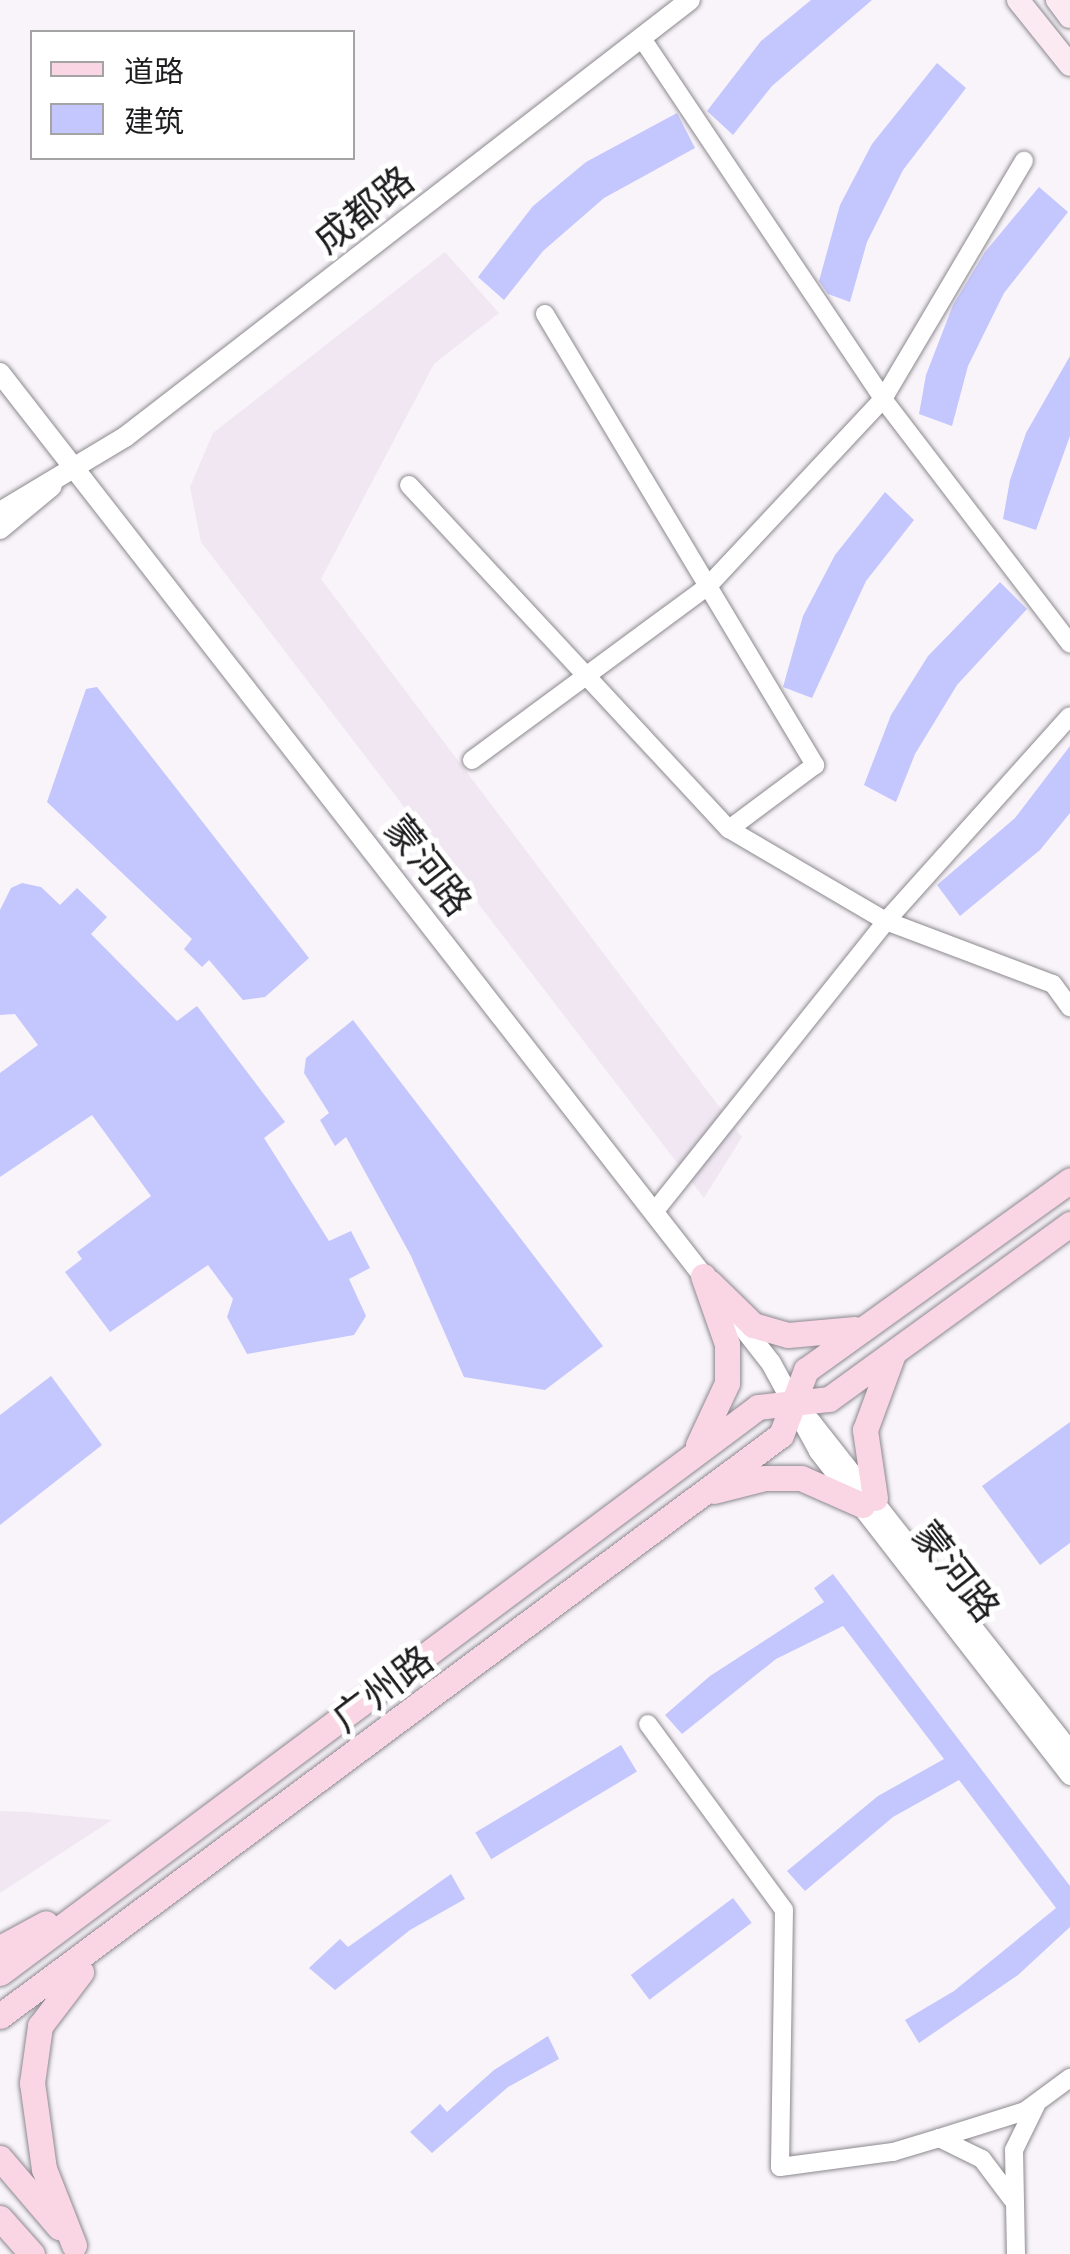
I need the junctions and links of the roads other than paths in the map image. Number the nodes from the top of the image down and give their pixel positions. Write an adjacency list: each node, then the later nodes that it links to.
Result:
1 (676, 0): 12 (street, 成都路)
2 (690, 0): 6 (street, 成都路)
3 (1018, 0): 7 (main road)
4 (1057, 0): 5 (main road)
5 (1070, 16)
6 (641, 37): 11 (street); 12 (street, 成都路)
7 (1070, 66)
8 (1024, 161): 11 (street)
9 (545, 314): 16 (street)
10 (0, 372): 12 (street, 蒙河路)
11 (882, 400): 16 (street); 17 (street)
12 (74, 465): 14 (street, 成都路); 15 (street, 成都路); 25 (street, 蒙河路)
13 (409, 485): 18 (street)
14 (0, 512)
15 (0, 530)
16 (708, 586): 18 (street); 21 (street)
17 (1070, 644)
18 (585, 674): 20 (street); 21 (street)
19 (1070, 716): 22 (street)
20 (472, 760)
21 (729, 828): 22 (street)
22 (886, 921): 23 (street); 25 (street)
23 (1070, 1007)
24 (1070, 1180): 28 (main road, 广州路)
25 (654, 1212): 27 (street, 蒙河路)
26 (1070, 1224): 29 (main road, 广州路)
27 (703, 1276): 28 (main road); 30 (street, 蒙河路); 31 (main road)
28 (864, 1328): 30 (main road, 广州路)
29 (894, 1351): 30 (main road, 广州路); 33 (main road)
30 (794, 1406): 31 (main road, 广州路); 32 (main road, 广州路); 33 (street, 蒙河路)
31 (690, 1458): 37 (main road, 广州路)
32 (704, 1494): 33 (main road); 38 (main road, 广州路)
33 (868, 1501): 35 (street, 蒙河路); 36 (street, 蒙河路)
34 (648, 1724): 44 (street)
35 (1070, 1751)
36 (1070, 1775)
37 (105, 1896): 39 (main road); 40 (main road, 广州路)
38 (123, 1928): 41 (main road, 广州路); 48 (main road)
39 (0, 1948)
40 (0, 1973)
41 (0, 2016)
42 (1070, 2078): 43 (street)
43 (1038, 2100): 44 (street); 46 (street)
44 (939, 2138): 46 (street)
45 (0, 2158): 48 (main road)
46 (1012, 2199): 50 (street)
47 (0, 2218): 49 (main road)
48 (78, 2250)
49 (32, 2254)
50 (1016, 2254)

